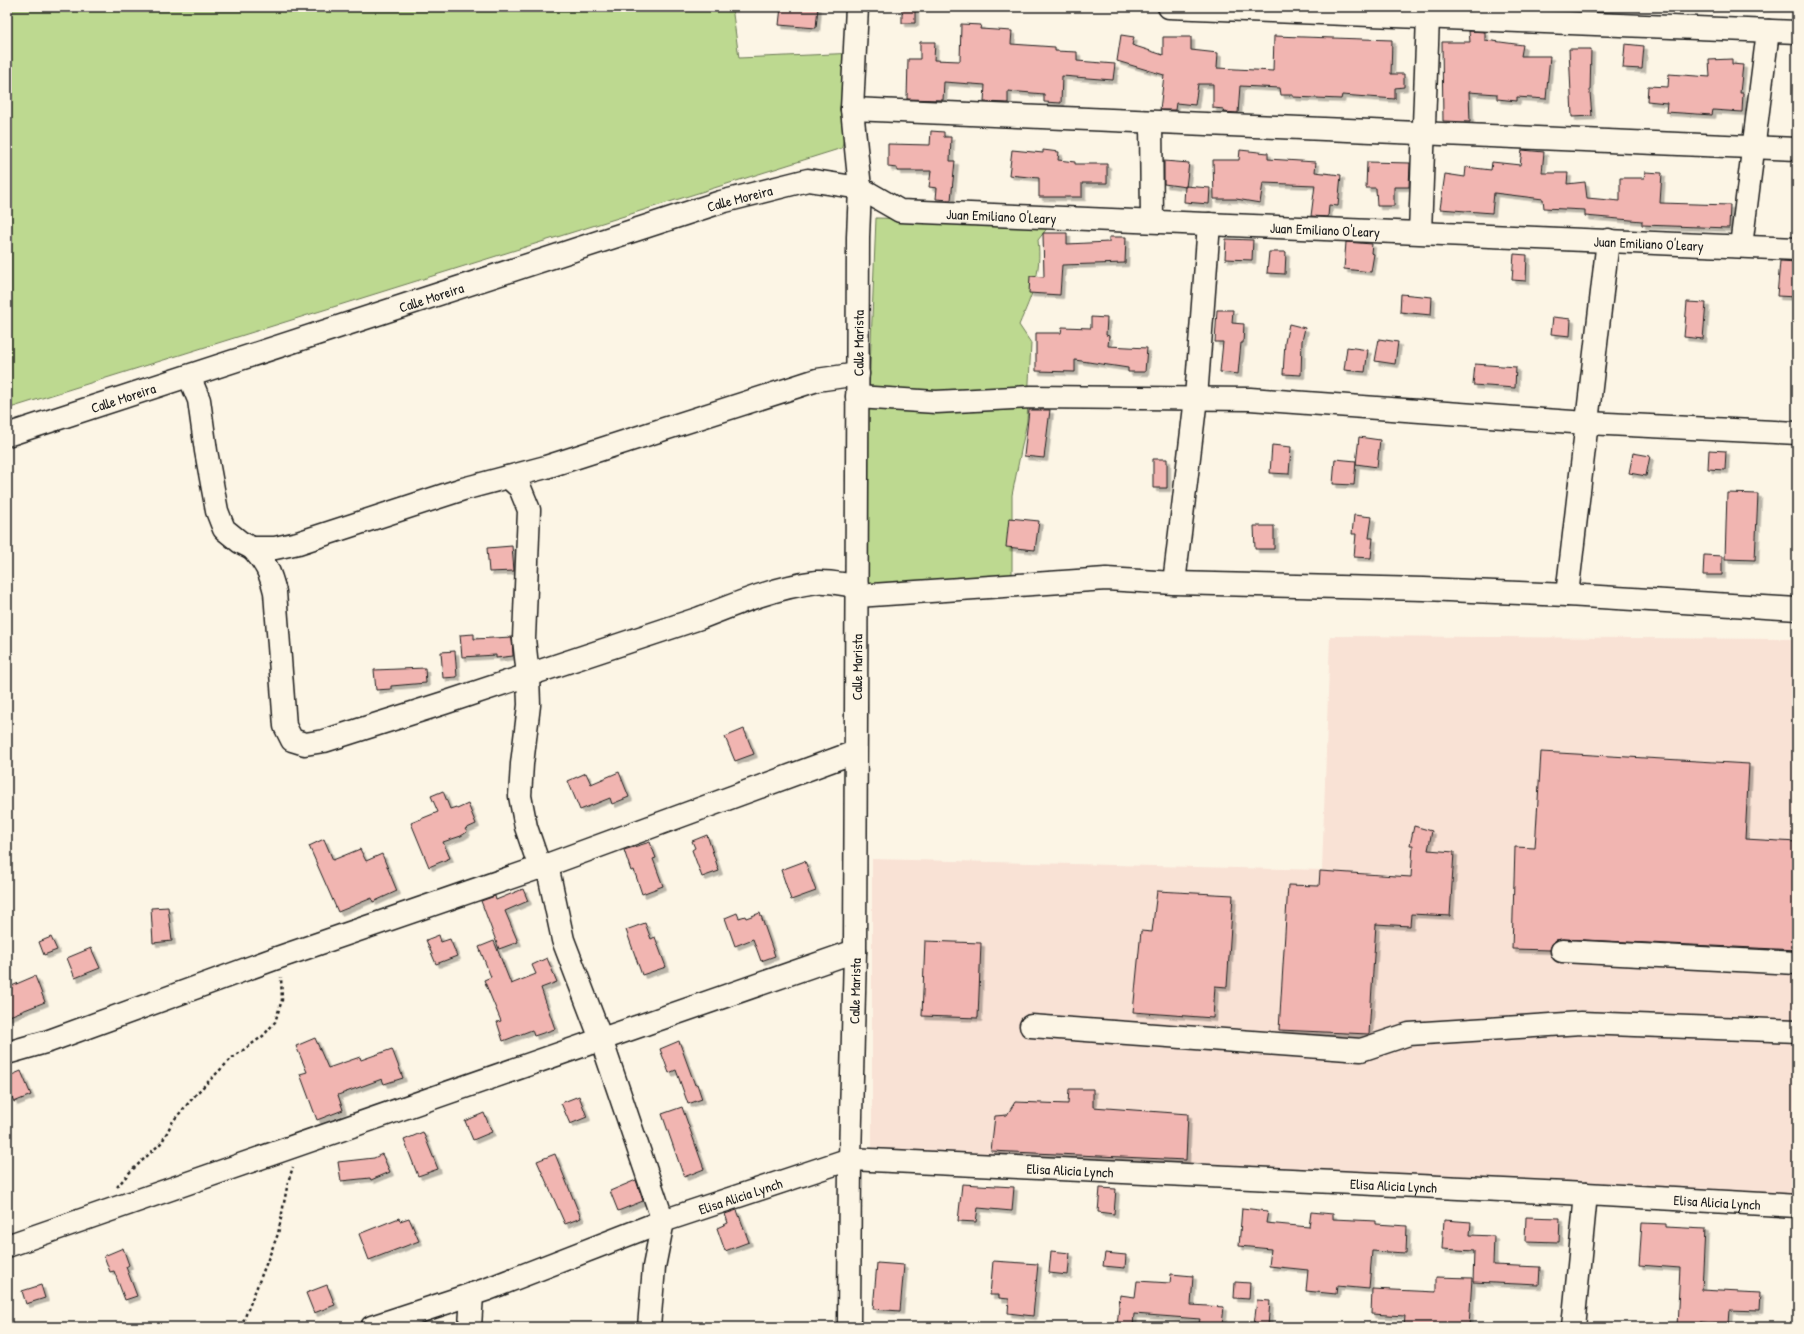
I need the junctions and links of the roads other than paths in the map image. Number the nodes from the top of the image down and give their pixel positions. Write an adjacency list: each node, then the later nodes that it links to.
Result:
1 (857, 7): 6 (street, Calle Marista)
2 (1169, 7): 3 (street)
3 (1428, 17): 4 (street); 8 (street)
4 (1768, 31): 5 (street); 9 (street)
5 (1797, 32)
6 (852, 109): 7 (street); 11 (street, Calle Marista)
7 (1151, 122): 8 (street); 12 (street)
8 (1424, 133): 9 (street); 14 (street)
9 (1753, 147): 10 (street); 16 (street)
10 (1797, 149)
11 (860, 188): 12 (street, Juan Emiliano O'Leary); 18 (street, Calle Marista); 19 (street, Calle Moreira)
12 (1152, 221): 13 (street, Juan Emiliano O'Leary)
13 (1209, 224): 14 (street, Juan Emiliano O'Leary); 21 (street)
14 (1420, 232): 15 (street, Juan Emiliano O'Leary)
15 (1608, 240): 16 (street, Juan Emiliano O'Leary); 22 (street)
16 (1741, 246): 17 (street, Juan Emiliano O'Leary)
17 (1797, 249)
18 (858, 374): 20 (street, Calle Marista); 25 (street)
19 (188, 376): 24 (street, Calle Moreira); 26 (street)
20 (857, 397): 21 (street); 28 (street, Calle Marista)
21 (1196, 398): 22 (street); 27 (street)
22 (1586, 423): 23 (street); 29 (street)
23 (1797, 433)
24 (7, 435)
25 (508, 477): 26 (street); 31 (street)
26 (252, 548): 31 (street)
27 (1174, 583): 28 (street); 29 (street)
28 (857, 591): 31 (street); 32 (street, Calle Marista)
29 (1567, 595): 30 (street)
30 (1797, 609)
31 (528, 675): 33 (street)
32 (855, 752): 33 (street); 34 (street, Calle Marista)
33 (543, 867): 39 (street); 40 (street)
34 (855, 951): 39 (street); 41 (street, Calle Marista)
35 (1562, 951): 36 (street)
36 (1797, 963)
37 (1031, 1026): 38 (street)
38 (1797, 1031)
39 (601, 1039): 44 (street); 45 (street)
40 (7, 1053)
41 (850, 1159): 42 (street, Elisa Alicia Lynch); 44 (street, Elisa Alicia Lynch); 50 (street, Calle Marista)
42 (1586, 1194): 43 (street, Elisa Alicia Lynch); 51 (street)
43 (1797, 1206)
44 (663, 1221): 46 (street, Elisa Alicia Lynch); 49 (street)
45 (7, 1246)
46 (472, 1294): 47 (street, Elisa Alicia Lynch); 48 (street)
47 (372, 1327)
48 (470, 1327)
49 (649, 1327)
50 (849, 1327)
51 (1573, 1327)

